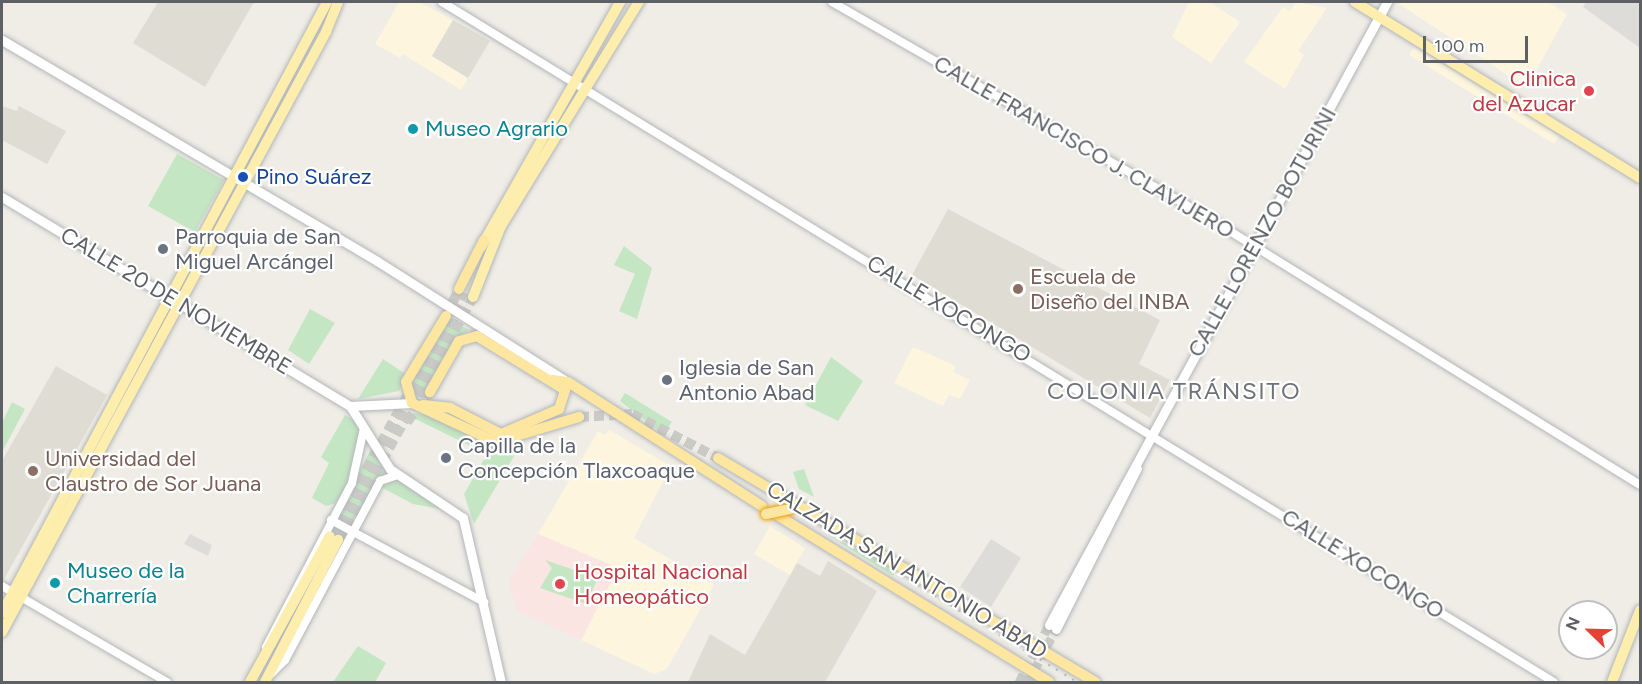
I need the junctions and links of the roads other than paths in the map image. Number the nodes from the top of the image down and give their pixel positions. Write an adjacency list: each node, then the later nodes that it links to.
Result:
1 (327, 2): 14 (main road)
2 (338, 2): 14 (main road)
3 (442, 2): 11 (street, CALLE XOCONGO)
4 (620, 2): 11 (main road)
5 (639, 2): 12 (main road)
6 (832, 2): 17 (street, CALLE FRANCISCO J. CLAVIJERO)
7 (1355, 2): 9 (main road)
8 (1387, 2): 9 (main road, CALLE LORENZO BOTURINI)
9 (1378, 17): 13 (main road); 17 (main road, CALLE LORENZO BOTURINI)
10 (2, 40): 14 (main road)
11 (573, 80): 12 (street, CALLE XOCONGO); 16 (main road)
12 (587, 89): 18 (main road); 28 (street, CALLE XOCONGO)
13 (1641, 178)
14 (240, 180): 19 (main road); 22 (main road)
15 (2, 197): 19 (main road, CALLE 20 DE NOVIEMBRE)
16 (484, 240): 18 (highway)
17 (1254, 246): 28 (main road, CALLE LORENZO BOTURINI); 31 (street, CALLE FRANCISCO J. CLAVIJERO)
18 (465, 293)
19 (175, 301): 25 (main road, CALLE 20 DE NOVIEMBRE); 37 (main road)
20 (446, 316): 24 (highway)
21 (546, 378): 22 (highway); 23 (highway); 24 (highway)
22 (568, 382): 32 (highway, CALZADA SAN ANTONIO ABAD)
23 (430, 392)
24 (418, 404): 25 (main road); 26 (highway)
25 (350, 406): 27 (main road)
26 (579, 417)
27 (364, 428): 30 (main road); 33 (street)
28 (1152, 434): 41 (main road, CALLE LORENZO BOTURINI); 50 (street, CALLE XOCONGO)
29 (718, 458): 34 (highway, CALZADA SAN ANTONIO ABAD)
30 (397, 475): 35 (street); 38 (main road)
31 (1641, 485)
32 (767, 513): 34 (highway, bridge); 48 (highway, CALZADA SAN ANTONIO ABAD)
33 (331, 520): 35 (street); 43 (street)
34 (845, 531): 49 (highway, CALZADA SAN ANTONIO ABAD)
35 (353, 533): 38 (street); 44 (street)
36 (2, 586): 37 (street)
37 (16, 595): 40 (main road); 42 (main road); 45 (street)
38 (484, 602): 47 (main road)
39 (1641, 610): 51 (main road)
40 (2, 613)
41 (1053, 627)
42 (2, 632)
43 (264, 659): 44 (main road); 46 (main road)
44 (266, 680)
45 (167, 682)
46 (250, 682)
47 (501, 682)
48 (1049, 682)
49 (1096, 682)
50 (1554, 682)
51 (1612, 682)

